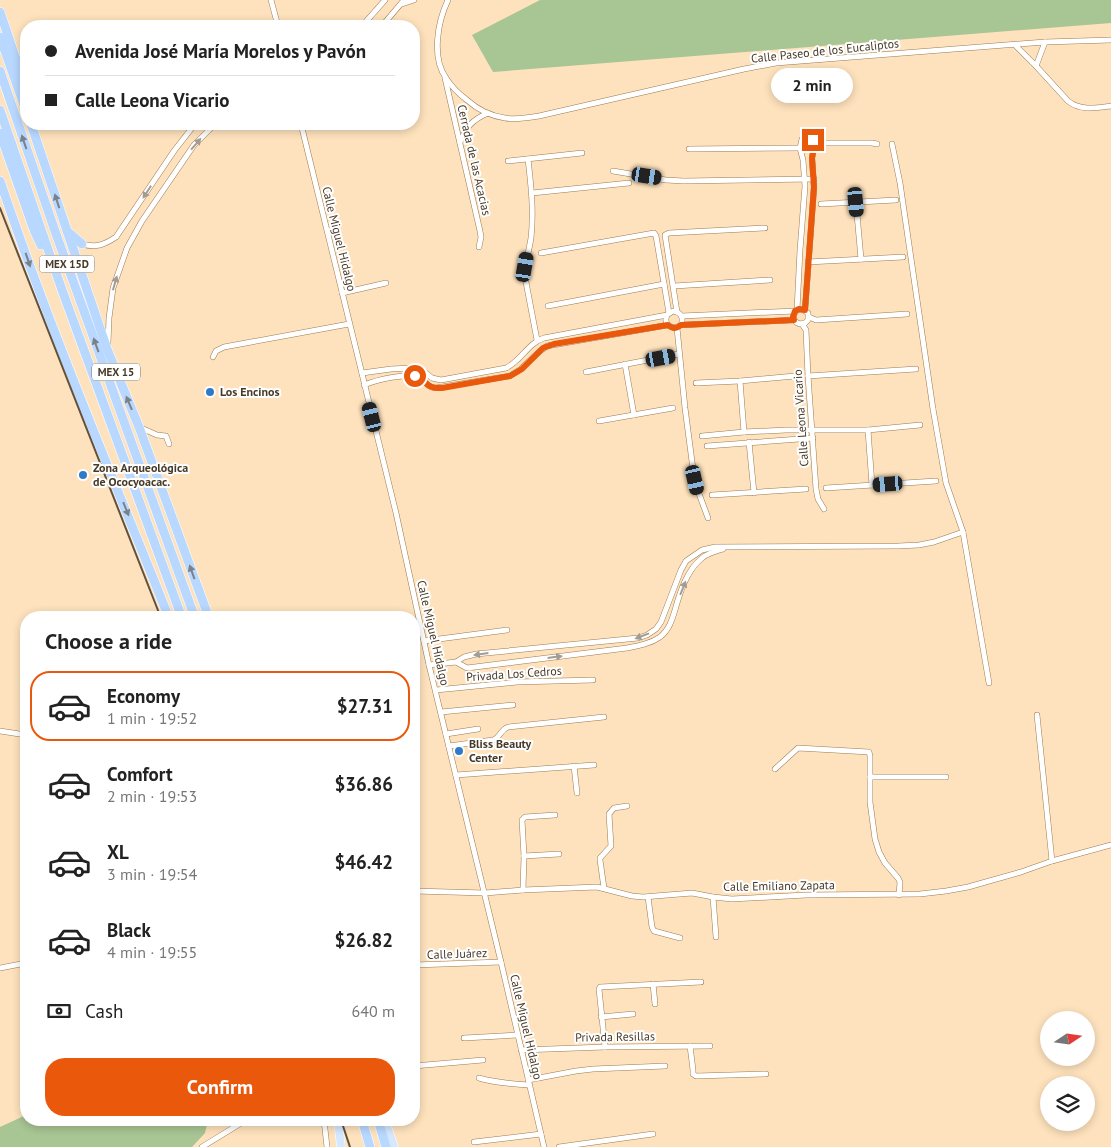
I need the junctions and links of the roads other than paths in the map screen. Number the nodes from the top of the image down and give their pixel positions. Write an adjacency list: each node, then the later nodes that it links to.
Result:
1 (272, 0): 7 (street)
2 (385, 0): 8 (street)
3 (414, 0): 5 (street)
4 (448, 0): 17 (street, Calle Paseo de los Eucaliptos)
5 (403, 2): 9 (street)
6 (0, 12): 16 (highway)
7 (277, 20)
8 (367, 20)
9 (387, 20)
10 (0, 37): 18 (highway)
11 (1111, 40): 12 (street, Calle Paseo de los Eucaliptos)
12 (1045, 42): 13 (street, Calle Paseo de los Eucaliptos); 14 (street)
13 (1015, 45): 14 (street); 21 (street, Calle Paseo de los Eucaliptos)
14 (1036, 66): 19 (street)
15 (0, 71): 22 (highway, MEX 15D, one-way to 15)
16 (20, 71)
17 (445, 77): 21 (street, Calle Paseo de los Eucaliptos); 29 (street, Cerrada de las Acacias)
18 (20, 94)
19 (1111, 106)
20 (0, 110): 61 (highway, MEX 15D)
21 (488, 113): 29 (street)
22 (20, 129)
23 (20, 130): 121 (highway, MEX 15D, one-way to 23)
24 (33, 130): 48 (highway, MEX 15, one-way to 24)
25 (190, 130): 49 (street, one-way to 49)
26 (209, 130): 77 (street, one-way to 26)
27 (302, 130): 62 (street, Calle Miguel Hidalgo)
28 (0, 133): 61 (highway)
29 (459, 143): 50 (street, Cerrada de las Acacias)
30 (814, 143): 31 (street); 33 (street); 40 (street)
31 (877, 144)
32 (892, 144): 116 (street)
33 (800, 148): 34 (street); 39 (street)
34 (689, 149)
35 (582, 153): 36 (street)
36 (528, 159): 37 (street); 43 (street)
37 (508, 161)
38 (613, 171): 39 (street)
39 (804, 179): 40 (street); 51 (street)
40 (814, 179): 52 (street)
41 (0, 182): 119 (highway, MEX 15, one-way to 119)
42 (629, 183): 43 (street)
43 (532, 193): 76 (street)
44 (896, 200): 45 (street)
45 (856, 202): 46 (street); 55 (street)
46 (821, 204)
47 (765, 228): 60 (street)
48 (67, 231): 49 (highway); 77 (highway, MEX 15)
49 (82, 244)
50 (479, 247)
51 (800, 250): 52 (street); 64 (street)
52 (809, 252): 56 (street)
53 (541, 253): 59 (street)
54 (903, 257): 55 (street)
55 (861, 259): 56 (street)
56 (808, 262): 65 (street)
57 (770, 280): 60 (street)
58 (386, 283): 62 (street)
59 (664, 284): 63 (street); 67 (street)
60 (674, 286): 66 (street)
61 (62, 290): 120 (highway, MEX 15D)
62 (342, 293): 72 (street, Calle Miguel Hidalgo)
63 (548, 306)
64 (796, 310): 65 (street); 69 (street); 71 (street)
65 (805, 310): 70 (street)
66 (677, 312): 67 (street); 69 (street)
67 (668, 314): 74 (street); 76 (street)
68 (907, 314): 70 (street)
69 (682, 316): 75 (street)
70 (809, 317): 73 (street)
71 (794, 320): 73 (street); 75 (street)
72 (349, 324): 80 (street); 87 (street, Calle Miguel Hidalgo)
73 (802, 324): 90 (street, Calle Leona Vicario)
74 (668, 325): 75 (street); 81 (street)
75 (679, 327): 78 (street)
76 (537, 340): 79 (street)
77 (107, 349): 99 (highway, MEX 15, one-way to 77)
78 (679, 354): 82 (street); 115 (street)
79 (522, 356): 81 (street); 83 (street)
80 (213, 357)
81 (529, 362): 88 (street)
82 (625, 364): 86 (street); 96 (street)
83 (401, 368): 85 (street); 88 (street)
84 (916, 369): 90 (street)
85 (376, 372): 87 (street); 91 (street)
86 (586, 372)
87 (362, 374): 94 (street, Calle Miguel Hidalgo)
88 (402, 376): 91 (street)
89 (795, 376): 92 (street)
90 (808, 376): 100 (street, Calle Leona Vicario)
91 (378, 380): 94 (street)
92 (740, 381): 93 (street); 102 (street)
93 (696, 383)
94 (364, 385): 123 (street, Calle Miguel Hidalgo)
95 (673, 408): 96 (street)
96 (634, 416): 97 (street)
97 (599, 421)
98 (920, 425): 101 (street)
99 (139, 427): 106 (street); 122 (highway, MEX 15, one-way to 99)
100 (813, 430): 101 (street); 102 (street); 104 (street, Calle Leona Vicario)
101 (868, 430): 109 (street)
102 (744, 432): 103 (street)
103 (702, 436)
104 (813, 438): 105 (street); 114 (street, Calle Leona Vicario)
105 (749, 442): 107 (street); 112 (street)
106 (169, 444)
107 (707, 446)
108 (936, 481): 109 (street)
109 (872, 485): 110 (street)
110 (826, 488)
111 (806, 489): 112 (street)
112 (754, 492): 113 (street)
113 (712, 495)
114 (824, 509)
115 (708, 518)
116 (963, 532): 117 (street); 131 (street)
117 (728, 547): 118 (street, one-way to 117); 124 (street)
118 (676, 606): 124 (street); 128 (street, one-way to 118)
119 (166, 611)
120 (179, 611)
121 (193, 611)
122 (206, 611)
123 (417, 611)
124 (662, 622): 128 (street, one-way to 128)
125 (420, 623): 127 (street, Calle Miguel Hidalgo)
126 (508, 630): 127 (street)
127 (424, 641): 129 (street, Calle Miguel Hidalgo)
128 (456, 662): 129 (street)
129 (429, 665): 132 (street, Calle Miguel Hidalgo)
130 (593, 680): 132 (street, Privada Los Cedros)
131 (989, 683)
132 (436, 690): 134 (street, Calle Miguel Hidalgo)
133 (513, 705): 134 (street)
134 (441, 712): 140 (street, Calle Miguel Hidalgo)
135 (1037, 715): 154 (street)
136 (604, 718): 141 (street)
137 (478, 729): 140 (street)
138 (0, 731): 139 (street)
139 (20, 734)
140 (446, 734): 141 (street, Calle Miguel Hidalgo)
141 (449, 746): 145 (street, Calle Miguel Hidalgo)
142 (594, 765): 143 (street)
143 (574, 766): 145 (street); 148 (street)
144 (775, 769): 146 (street)
145 (456, 775): 158 (street, Calle Miguel Hidalgo)
146 (870, 777): 147 (street); 159 (street)
147 (946, 778)
148 (577, 793)
149 (627, 806): 155 (street)
150 (555, 815): 153 (street)
151 (1111, 845): 154 (street, Calle Emiliano Zapata)
152 (559, 854): 153 (street)
153 (524, 856): 156 (street)
154 (1052, 861): 159 (street, Calle Emiliano Zapata)
155 (604, 888): 156 (street, Calle Emiliano Zapata); 160 (street, Calle Emiliano Zapata)
156 (523, 890): 158 (street, Calle Emiliano Zapata)
157 (420, 891): 158 (street, Calle Emiliano Zapata)
158 (485, 893): 164 (street, Calle Miguel Hidalgo)
159 (899, 894): 161 (street, Calle Emiliano Zapata)
160 (648, 897): 161 (street, Calle Emiliano Zapata); 163 (street)
161 (713, 898): 162 (street)
162 (716, 937)
163 (680, 938)
164 (501, 962): 166 (street, Calle Juárez); 173 (street, Calle Miguel Hidalgo)
165 (20, 964): 167 (street)
166 (420, 965)
167 (0, 968)
168 (701, 982): 169 (street)
169 (654, 984): 170 (street); 172 (street)
170 (655, 1004)
171 (633, 1014): 172 (street)
172 (602, 1017): 177 (street)
173 (518, 1036): 174 (street); 178 (street, Calle Miguel Hidalgo)
174 (464, 1038)
175 (690, 1046): 176 (street, Privada Resillas); 177 (street, Privada Resillas); 182 (street)
176 (710, 1046)
177 (605, 1047): 178 (street, Privada Resillas)
178 (521, 1050): 184 (street, Calle Miguel Hidalgo)
179 (483, 1060): 180 (street)
180 (420, 1065)
181 (665, 1066): 184 (street)
182 (766, 1074)
183 (479, 1078): 184 (street)
184 (528, 1082): 191 (street, Calle Miguel Hidalgo)
185 (236, 1126): 194 (street)
186 (325, 1126): 195 (street)
187 (339, 1126): 196 (main road)
188 (364, 1126): 197 (highway)
189 (380, 1126): 198 (highway)
190 (387, 1126): 199 (main road)
191 (540, 1134): 193 (street); 200 (street, Calle Miguel Hidalgo)
192 (653, 1134): 201 (street)
193 (474, 1142)
194 (202, 1147)
195 (327, 1147)
196 (341, 1147)
197 (370, 1147)
198 (386, 1147)
199 (394, 1147)
200 (544, 1147)
201 (559, 1147)

